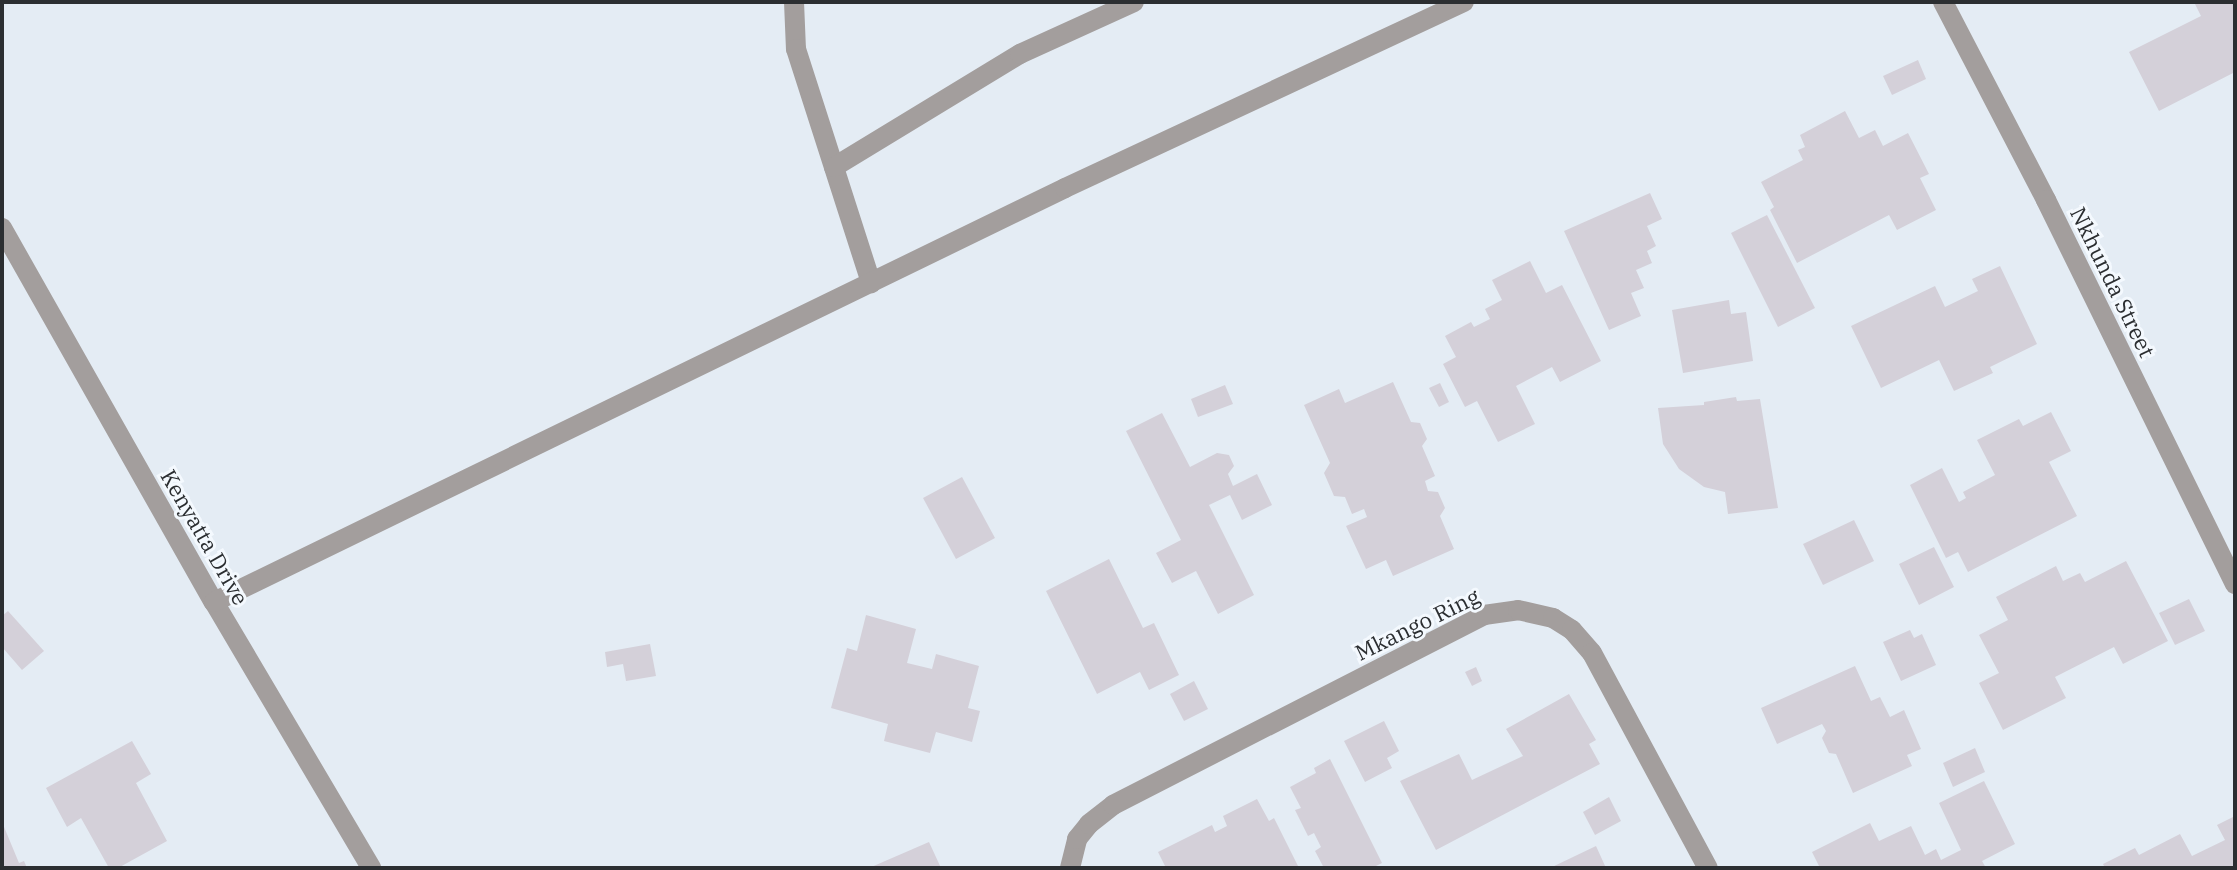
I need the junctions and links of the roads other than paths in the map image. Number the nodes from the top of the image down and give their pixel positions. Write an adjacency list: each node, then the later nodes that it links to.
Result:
1 (794, 2): 5 (street)
2 (1134, 2): 5 (street)
3 (1464, 2): 7 (street)
4 (1943, 2): 8 (street, Nkhunda Street)
5 (834, 167): 7 (street)
6 (2, 228): 9 (street, Kenyatta Drive)
7 (871, 283): 9 (street)
8 (2235, 584)
9 (214, 602): 10 (street, Kenyatta Drive)
10 (371, 868)
11 (1070, 868): 12 (street, Mkango Ring)
12 (1708, 868)

